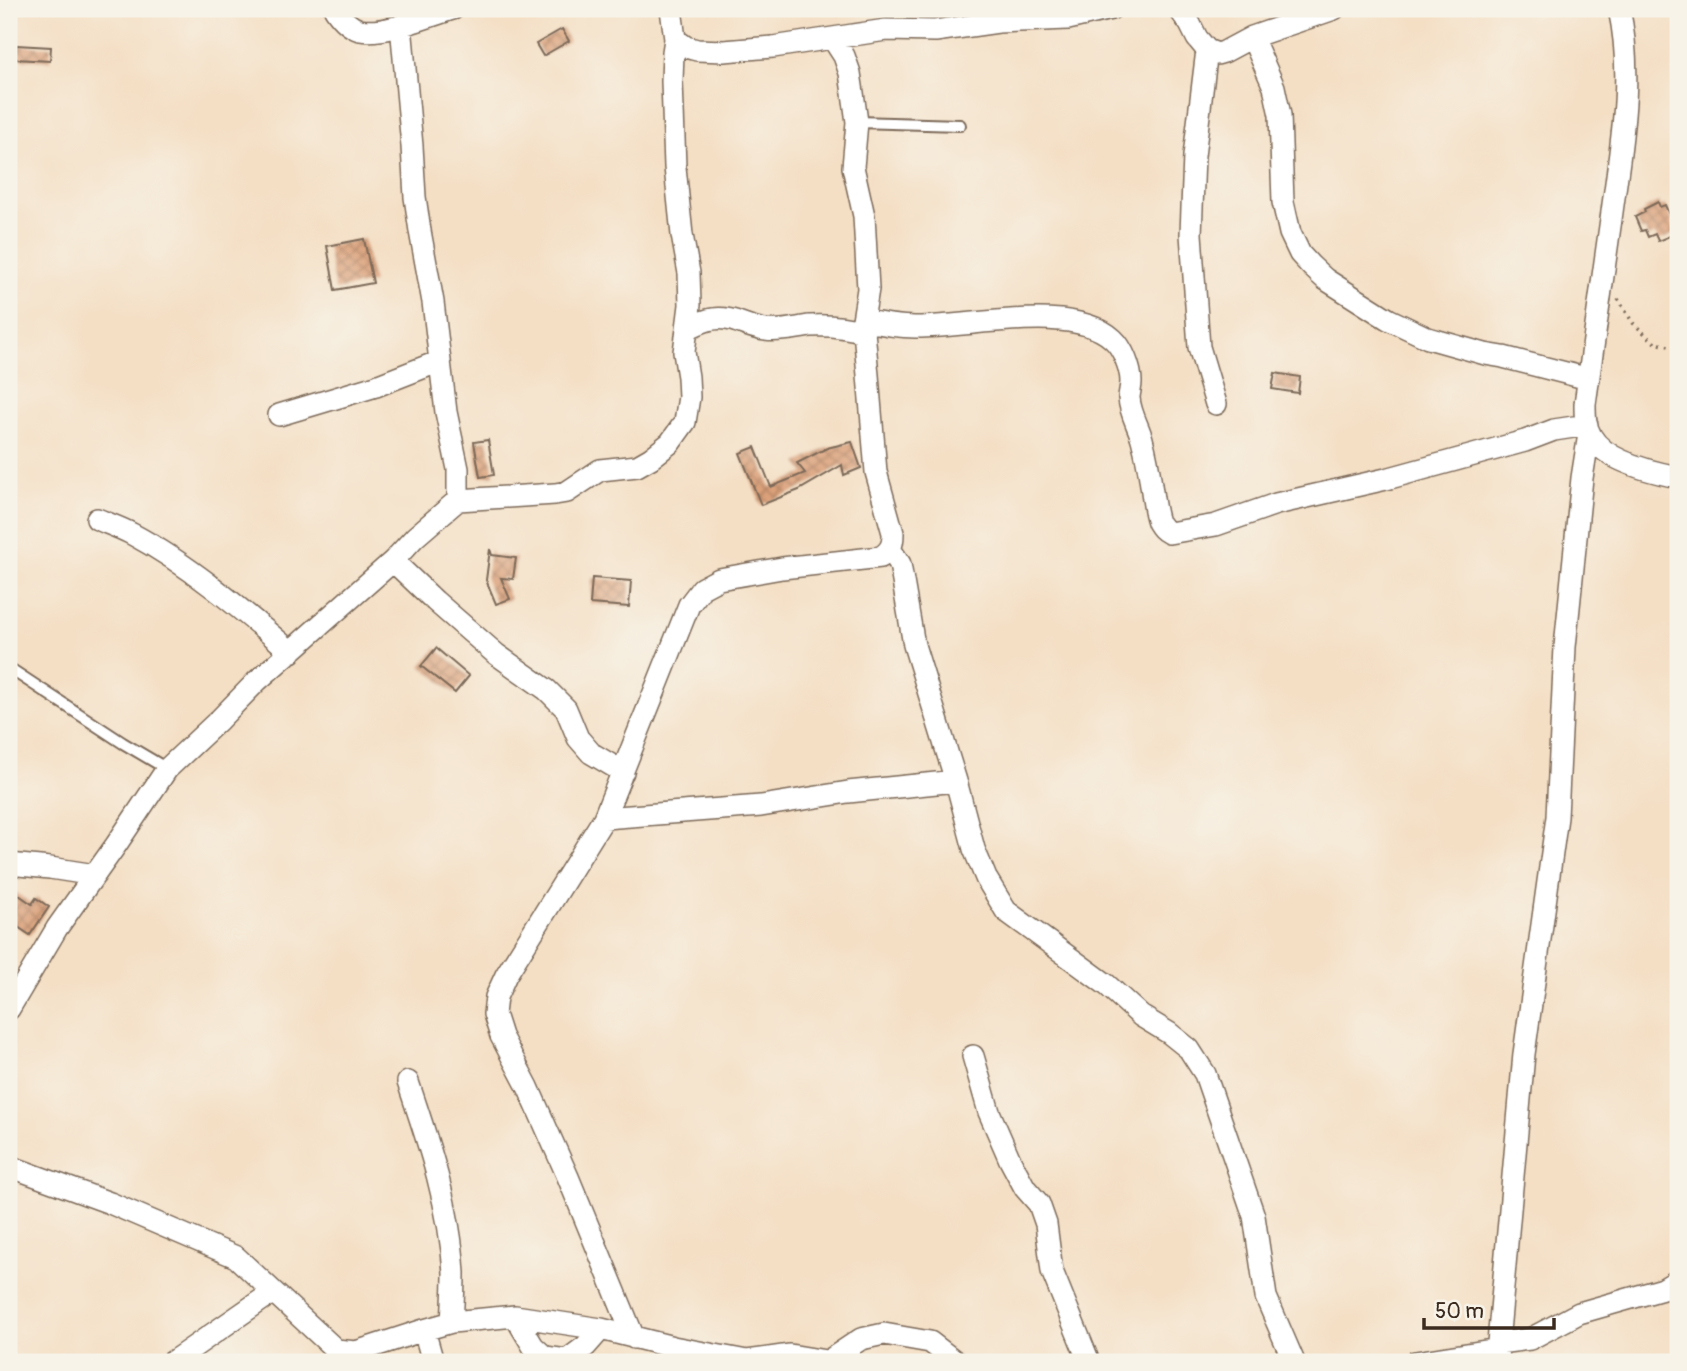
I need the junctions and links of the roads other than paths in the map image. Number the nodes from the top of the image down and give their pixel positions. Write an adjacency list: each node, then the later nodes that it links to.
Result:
1 (335, 9): 9 (street)
2 (453, 9): 9 (street)
3 (671, 9): 11 (street)
4 (1111, 9): 8 (street)
5 (1180, 9): 13 (street)
6 (1334, 9): 10 (street)
7 (1619, 9): 19 (street)
8 (1066, 14): 12 (street)
9 (401, 25): 18 (street)
10 (1252, 37): 13 (street); 19 (street)
11 (675, 39): 12 (street); 17 (street)
12 (833, 39): 14 (street)
13 (1207, 50): 20 (street)
14 (857, 122): 15 (lane); 16 (street)
15 (960, 125)
16 (863, 326): 17 (street); 22 (street); 26 (street)
17 (687, 329): 24 (street)
18 (440, 361): 21 (street); 24 (street)
19 (1589, 379): 22 (street)
20 (1216, 404)
21 (279, 415)
22 (1588, 430): 23 (street); 47 (street)
23 (1678, 477)
24 (458, 500): 27 (street)
25 (97, 519): 28 (street)
26 (889, 552): 31 (street); 32 (street)
27 (393, 561): 28 (street); 31 (street)
28 (291, 652): 30 (street)
29 (9, 668): 30 (lane)
30 (167, 769): 35 (street)
31 (623, 772): 33 (street)
32 (956, 781): 33 (street); 55 (street)
33 (604, 818): 46 (street)
34 (9, 864): 35 (street)
35 (95, 875): 36 (street)
36 (9, 1009)
37 (973, 1056): 54 (street)
38 (408, 1082): 43 (street)
39 (9, 1166): 41 (street)
40 (1678, 1280): 47 (street)
41 (273, 1292): 48 (street); 50 (street)
42 (515, 1317): 43 (street); 44 (street); 44 (street)
43 (452, 1322): 45 (street)
44 (601, 1329): 46 (street)
45 (424, 1330): 48 (street); 51 (street)
46 (634, 1338): 49 (street)
47 (1498, 1351): 56 (street)
48 (331, 1354)
49 (674, 1355): 52 (street)
50 (172, 1362)
51 (433, 1362)
52 (830, 1362): 53 (street)
53 (956, 1362)
54 (1089, 1362)
55 (1294, 1362)
56 (1415, 1362)

